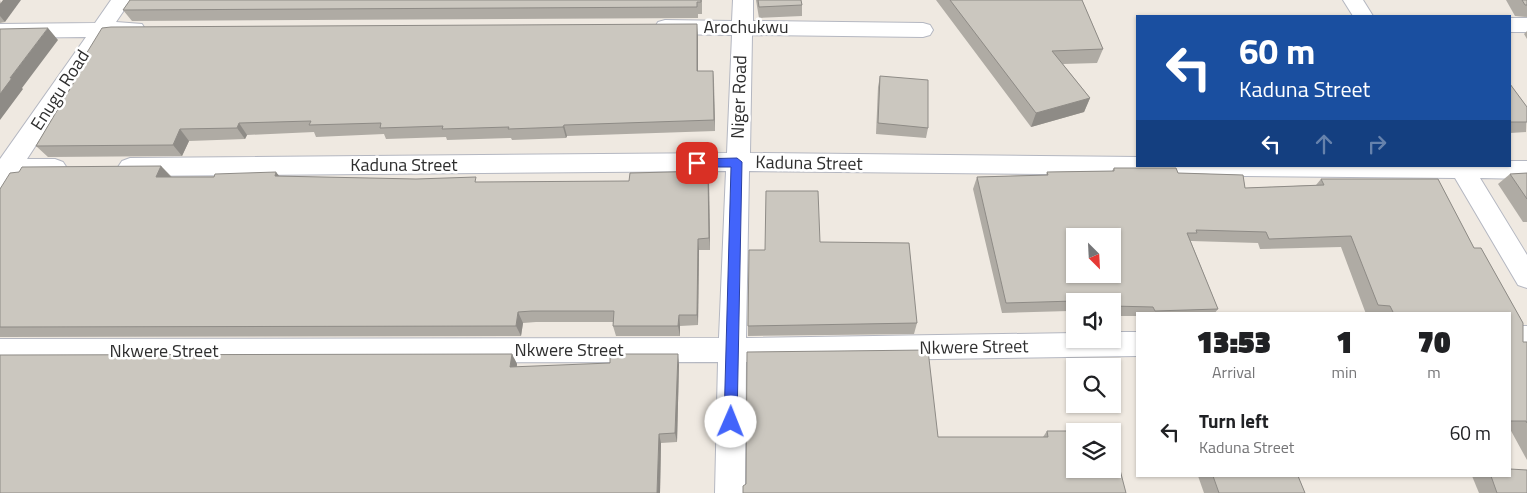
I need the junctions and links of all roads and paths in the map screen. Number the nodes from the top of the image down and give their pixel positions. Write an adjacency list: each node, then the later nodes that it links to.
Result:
1 (121, 0): 10 (street, Enugu Road)
2 (743, 0): 7 (street, Niger Road)
3 (1353, 0): 4 (street)
4 (1362, 15)
5 (1511, 25): 6 (street)
6 (1527, 25)
7 (742, 26): 8 (street, Arochukwu); 11 (street, Arochukwu); 13 (street, Niger Road)
8 (644, 27)
9 (159, 29): 10 (street)
10 (100, 30): 12 (street); 20 (street, Enugu Road)
11 (922, 30)
12 (0, 31)
13 (737, 162): 14 (street, Kaduna Street); 17 (street, Kaduna Street); 25 (street, Niger Road)
14 (1136, 165)
15 (1341, 167): 18 (street, Kaduna Street)
16 (78, 168): 20 (street)
17 (108, 168)
18 (1462, 168): 19 (street, Kaduna Street); 21 (street)
19 (1527, 170)
20 (3, 173)
21 (1527, 278)
22 (1511, 338): 23 (street)
23 (1527, 338)
24 (1136, 344): 25 (street, Nkwere Street)
25 (732, 350): 26 (street, Nkwere Street); 27 (street, Niger Road)
26 (0, 351)
27 (730, 493)

